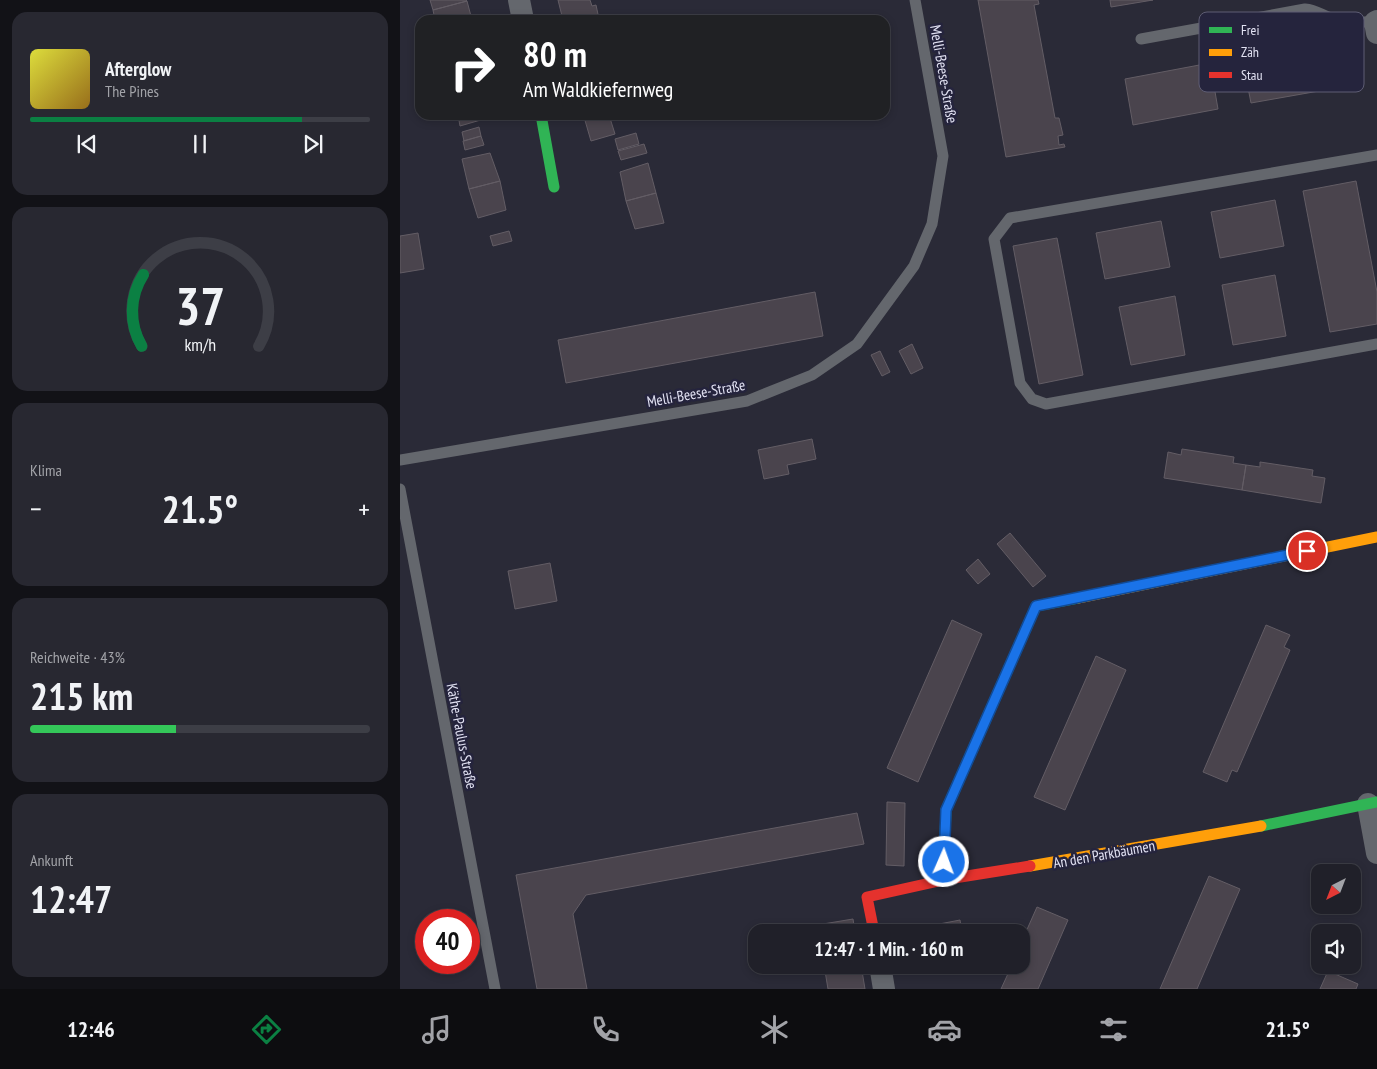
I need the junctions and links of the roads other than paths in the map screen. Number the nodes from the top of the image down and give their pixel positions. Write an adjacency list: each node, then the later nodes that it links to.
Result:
1 (519, 0): 5 (street)
2 (915, 0): 12 (lane, Melli-Beese-Straße)
3 (1289, 12): 4 (lane)
4 (1321, 12)
5 (522, 15)
6 (1199, 28): 7 (lane)
7 (1141, 39)
8 (542, 120): 10 (street)
9 (1377, 155): 11 (lane)
10 (554, 186)
11 (1377, 344)
12 (400, 460)
13 (400, 489): 20 (lane, Käthe-Paulus-Straße)
14 (1377, 537): 17 (street)
15 (1373, 803): 16 (street); 17 (street, An den Parkbäumen)
16 (1377, 853)
17 (948, 879): 18 (street, An den Parkbäumen)
18 (872, 924)
19 (882, 974): 21 (street)
20 (495, 989)
21 (884, 989)

